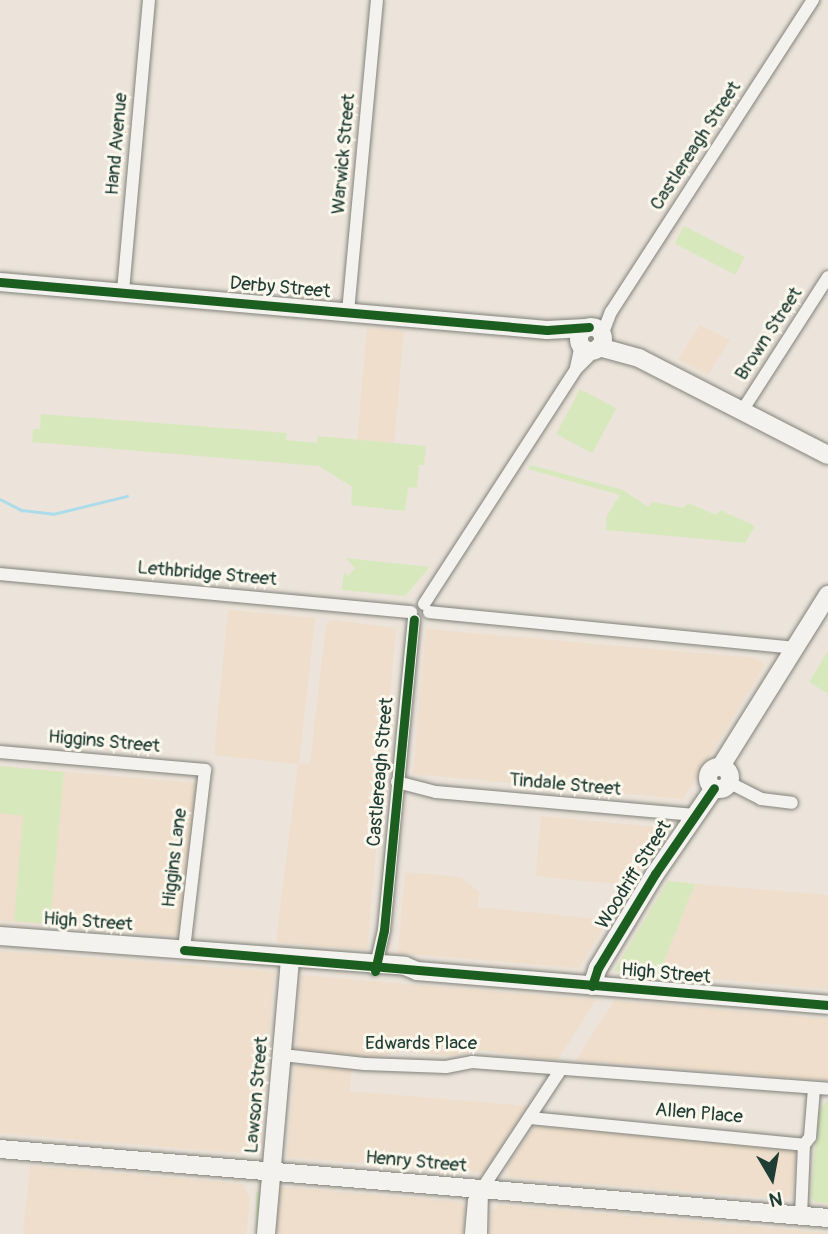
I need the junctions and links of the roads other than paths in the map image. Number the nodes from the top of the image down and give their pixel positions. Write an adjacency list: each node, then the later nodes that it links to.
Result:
1 (149, 0): 6 (street, Hand Avenue)
2 (377, 0): 7 (street, Warwick Street)
3 (813, 0): 8 (street, Castlereagh Street)
4 (828, 277): 9 (street, Brown Street)
5 (3, 280): 6 (street, Derby Street)
6 (123, 290): 7 (street, Derby Street)
7 (348, 312): 8 (street, Derby Street)
8 (592, 339): 9 (street, Derby Street); 13 (street, Castlereagh Street)
9 (742, 411): 10 (street, Derby Street)
10 (828, 455)
11 (0, 575): 14 (street, Lethbridge Street)
12 (828, 595): 15 (street)
13 (427, 608): 14 (street); 15 (street)
14 (413, 615): 18 (street, Castlereagh Street)
15 (795, 648): 19 (street, Woodriff Street)
16 (0, 752): 17 (street, Higgins Street)
17 (204, 775): 25 (street, Higgins Lane)
18 (397, 782): 20 (street, Tindale Street); 21 (street, Castlereagh Street)
19 (722, 786): 22 (street); 23 (street, Woodriff Street)
20 (436, 792): 21 (street, Tindale Street); 23 (street, Tindale Street)
21 (396, 796): 27 (street, Castlereagh Street)
22 (792, 803)
23 (692, 815): 28 (street, Woodriff Street)
24 (0, 936): 25 (street, High Street)
25 (184, 950): 26 (street, High Street)
26 (289, 960): 27 (street, High Street); 30 (street, Lawson Street)
27 (381, 968): 28 (street, High Street)
28 (592, 986): 29 (street, High Street)
29 (828, 1005)
30 (282, 1055): 31 (street, Edwards Place); 36 (street, Lawson Street)
31 (561, 1069): 32 (street, Allen Place); 33 (street)
32 (821, 1088): 34 (street, Allen Place)
33 (530, 1118): 34 (street, Allen Place); 37 (street)
34 (804, 1145): 38 (street)
35 (0, 1149): 36 (street, Henry Street)
36 (272, 1171): 37 (street, Henry Street); 40 (street, Lawson Street)
37 (482, 1189): 38 (street, Henry Street); 41 (street); 42 (street)
38 (801, 1216): 39 (street, Henry Street)
39 (828, 1218)
40 (266, 1234)
41 (471, 1234)
42 (481, 1234)

